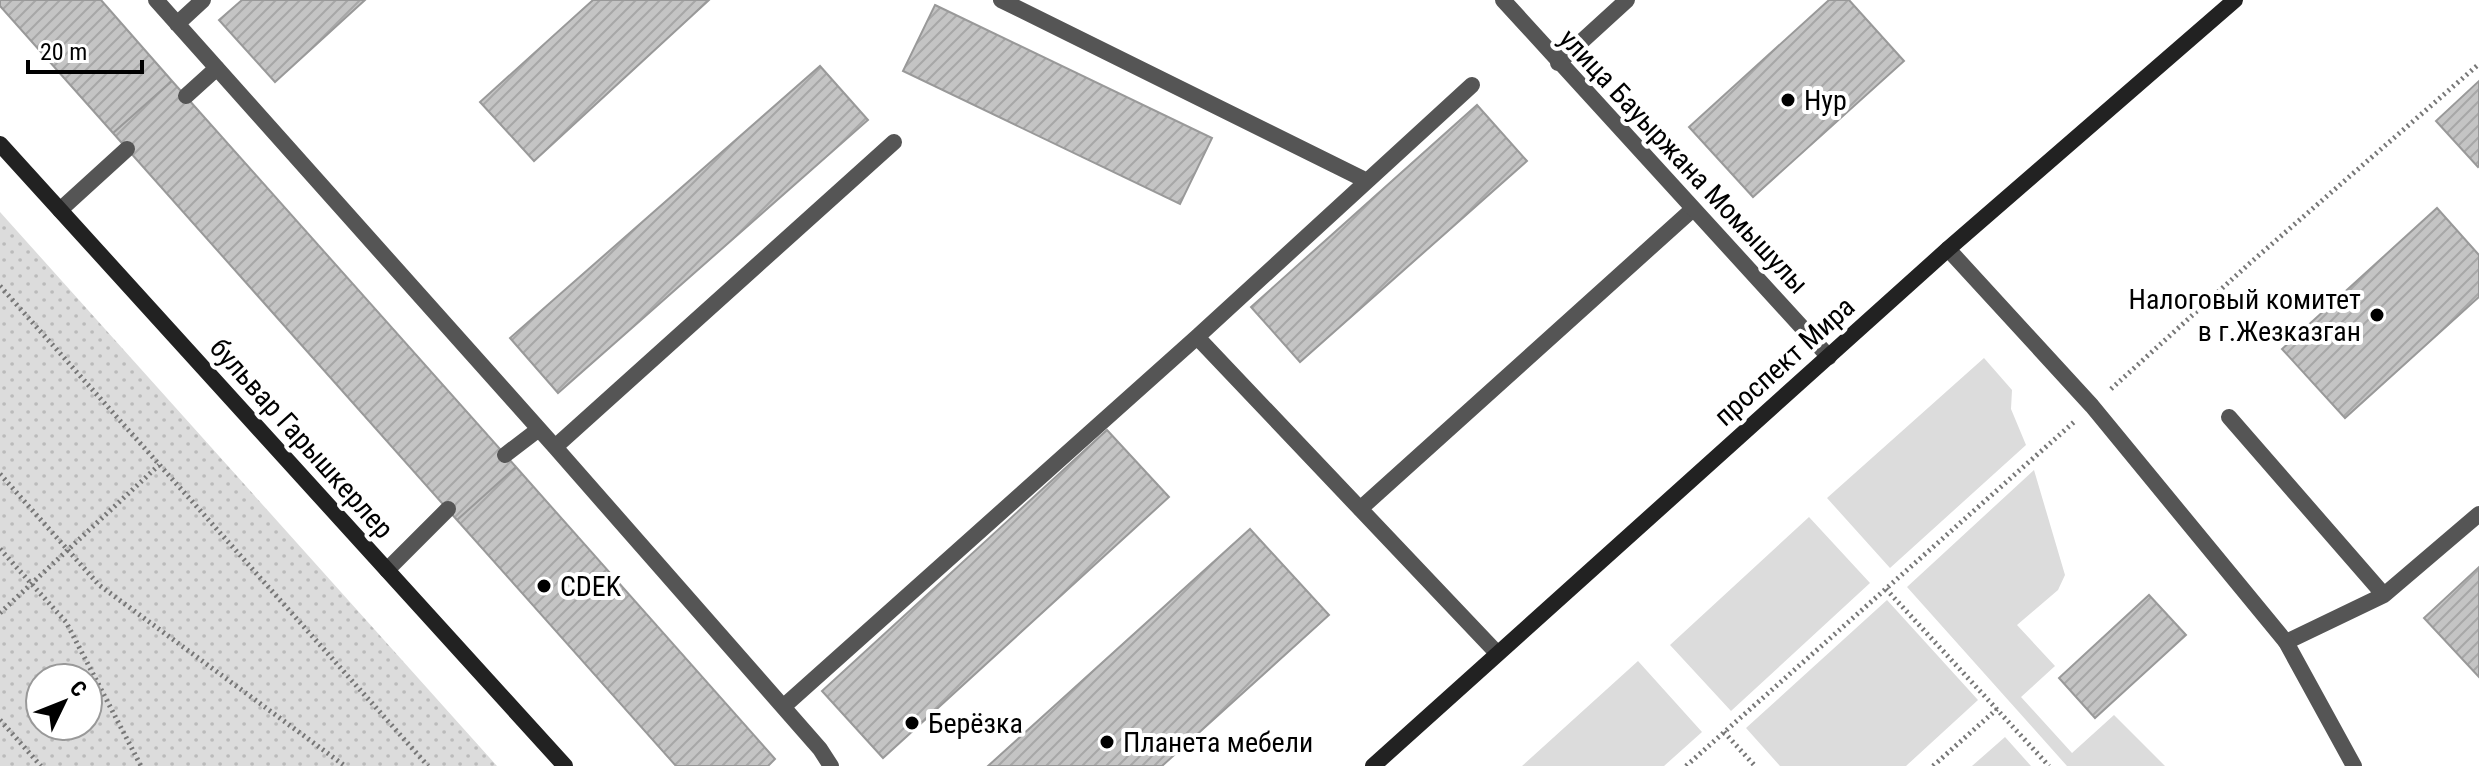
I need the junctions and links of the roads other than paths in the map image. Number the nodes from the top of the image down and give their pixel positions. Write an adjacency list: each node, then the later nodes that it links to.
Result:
1 (156, 0): 7 (street)
2 (203, 0): 7 (street)
3 (1001, 0): 15 (street)
4 (1503, 0): 8 (street, улица Бауыржана Момышулы)
5 (1627, 0): 8 (street)
6 (2235, 0): 18 (main road, проспект Мира)
7 (177, 24): 9 (street)
8 (1558, 63): 16 (street, улица Бауыржана Момышулы)
9 (217, 68): 11 (street); 22 (street)
10 (1472, 85): 15 (street)
11 (186, 96)
12 (894, 142): 23 (street)
13 (0, 144): 17 (main road, бульвар Гарышкерлер)
14 (127, 149): 17 (street)
15 (1367, 181): 19 (street)
16 (1693, 209): 20 (street, улица Бауыржана Момышулы); 26 (street)
17 (60, 210): 28 (main road, бульвар Гарышкерлер)
18 (1948, 249): 20 (main road, проспект Мира); 30 (street)
19 (1197, 337): 26 (street); 32 (street)
20 (1829, 357): 31 (main road, проспект Мира)
21 (2229, 417): 29 (street)
22 (539, 429): 23 (street); 24 (street)
23 (555, 447): 32 (street)
24 (505, 455)
25 (448, 509): 28 (street)
26 (1360, 509): 31 (street)
27 (2479, 514): 29 (street)
28 (387, 570): 33 (main road, бульвар Гарышкерлер)
29 (2384, 595): 30 (street)
30 (2286, 642): 36 (street)
31 (1497, 653): 35 (main road, проспект Мира)
32 (783, 707): 34 (street)
33 (565, 766)
34 (831, 766)
35 (1373, 766)
36 (2354, 766)

